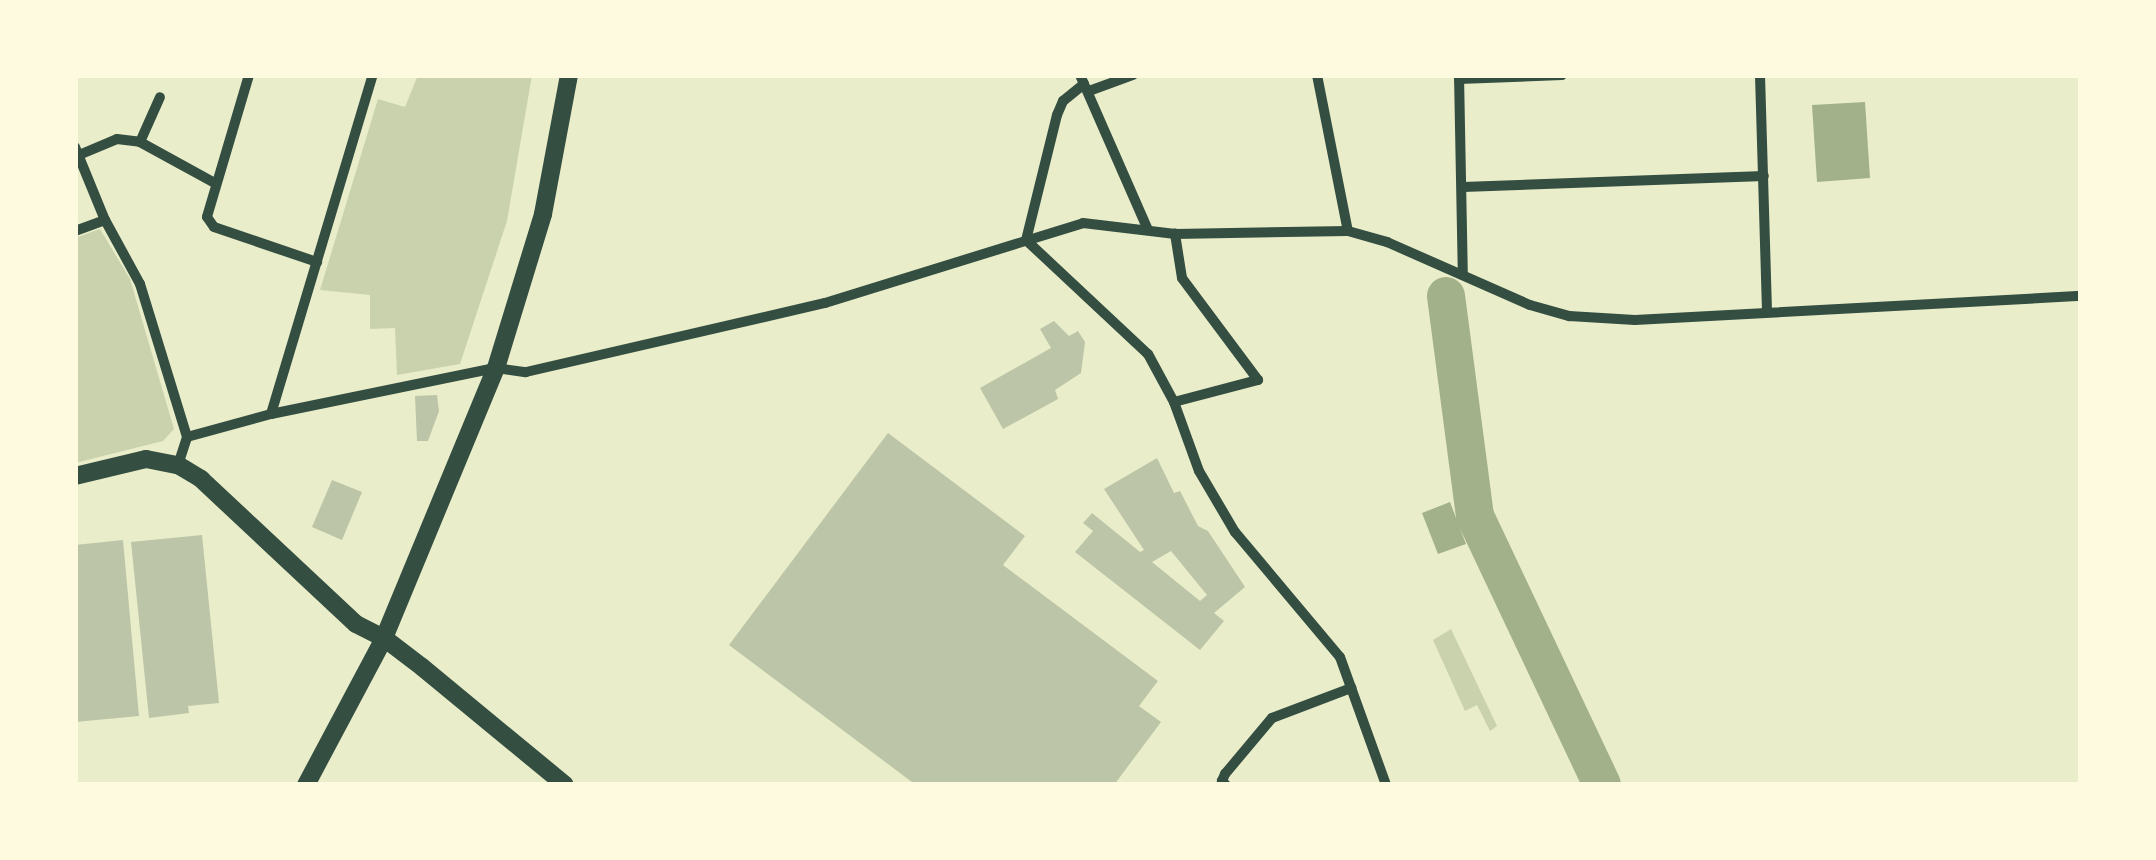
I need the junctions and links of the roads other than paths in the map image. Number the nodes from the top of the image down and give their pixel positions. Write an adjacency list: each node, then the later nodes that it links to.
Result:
1 (249, 75): 14 (street)
2 (373, 75): 22 (street)
3 (570, 75): 26 (main road)
4 (1133, 75): 9 (street)
5 (1317, 75): 19 (street)
6 (1562, 75): 8 (street)
7 (1760, 75): 13 (street)
8 (1459, 77): 15 (street)
9 (1084, 83): 18 (street); 21 (street)
10 (160, 98): 11 (street)
11 (140, 142): 12 (street); 14 (street)
12 (77, 151): 16 (street)
13 (1764, 176): 15 (street); 25 (street)
14 (215, 183): 22 (street)
15 (1463, 187): 23 (street)
16 (105, 220): 17 (street); 29 (street)
17 (75, 230)
18 (1148, 230): 20 (street); 21 (street)
19 (1348, 231): 20 (street); 23 (street)
20 (1175, 234): 27 (street)
21 (1026, 240): 26 (street); 27 (street)
22 (317, 262): 28 (street)
23 (1463, 276): 25 (street)
24 (2081, 296): 25 (street)
25 (1768, 311)
26 (496, 368): 28 (street); 32 (main road)
27 (1174, 402): 33 (street)
28 (271, 414): 29 (street)
29 (188, 437): 30 (street)
30 (178, 465): 31 (main road); 32 (main road)
31 (75, 476)
32 (384, 638): 35 (main road); 36 (main road)
33 (1351, 688): 34 (street); 37 (street)
34 (1220, 784)
35 (306, 785)
36 (565, 785)
37 (1386, 785)

